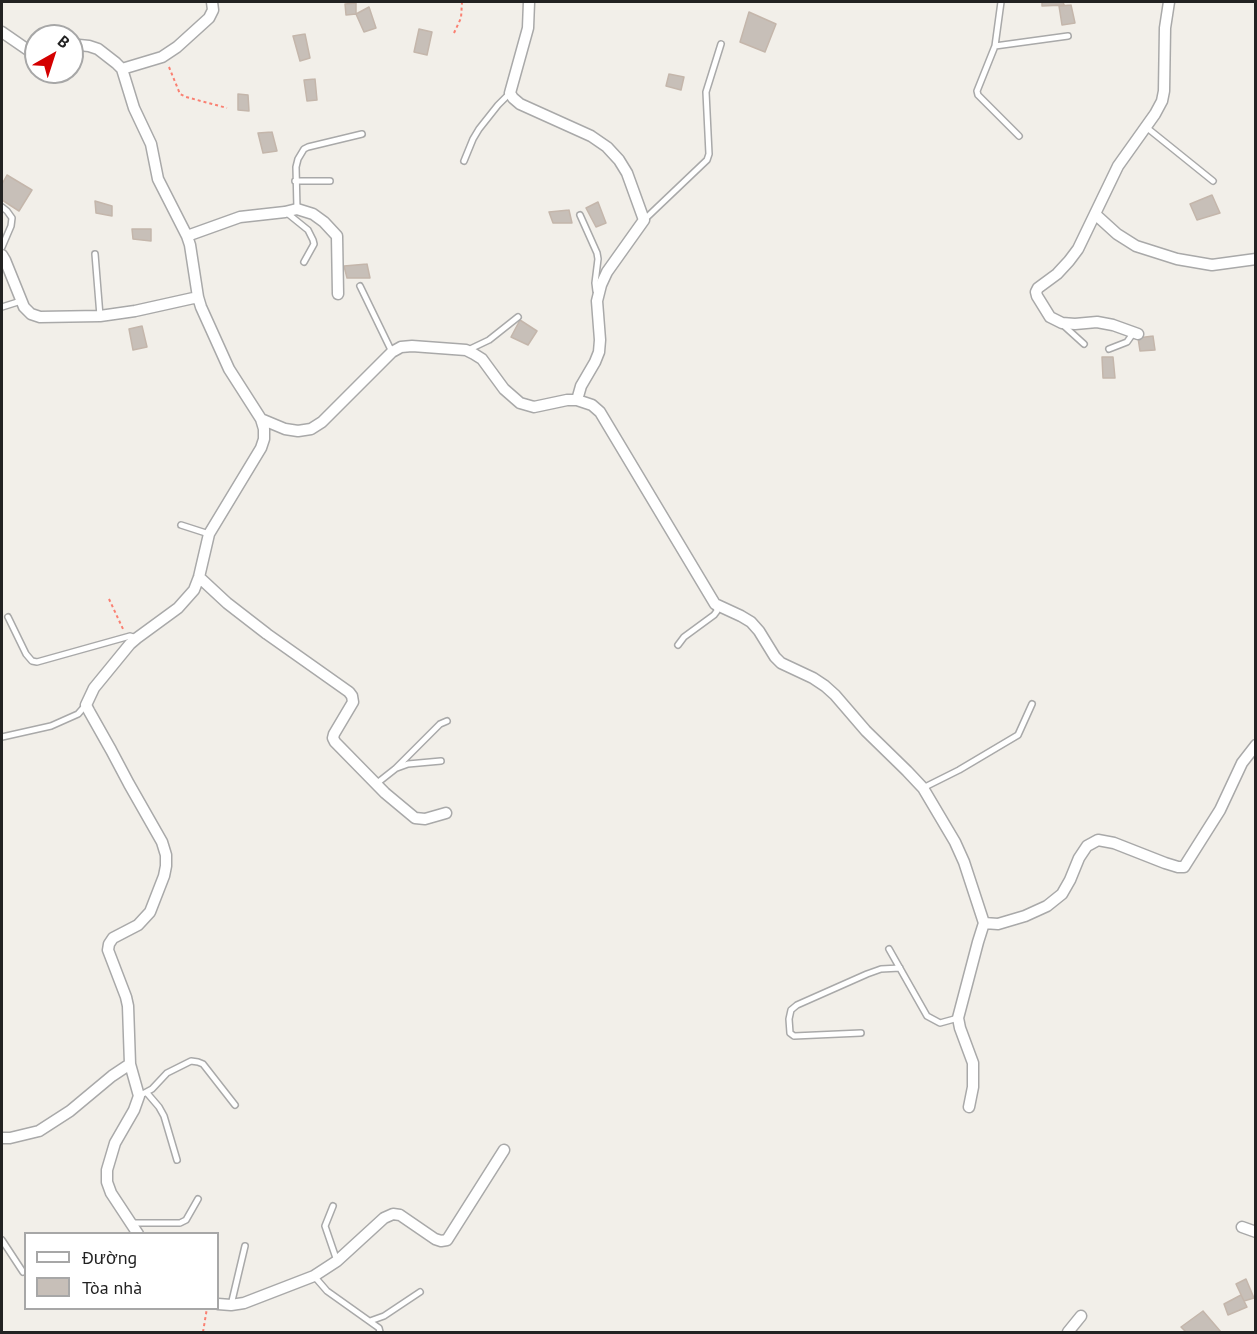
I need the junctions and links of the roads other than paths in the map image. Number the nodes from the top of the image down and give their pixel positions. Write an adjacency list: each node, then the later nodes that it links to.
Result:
1 (212, 2): 11 (street)
2 (529, 2): 12 (street)
3 (1001, 2): 9 (lane)
4 (1169, 2): 13 (street)
5 (2, 32): 10 (street)
6 (1068, 36): 9 (lane)
7 (721, 44): 25 (lane)
8 (84, 46): 11 (street)
9 (994, 46): 15 (lane)
10 (24, 47)
11 (122, 69): 26 (street)
12 (510, 93): 16 (lane); 25 (street)
13 (1146, 127): 19 (lane); 23 (street)
14 (362, 134): 17 (lane)
15 (1019, 136)
16 (465, 161)
17 (296, 181): 18 (lane); 21 (lane)
18 (330, 181)
19 (1213, 181)
20 (2, 207): 27 (lane)
21 (297, 210): 22 (street); 33 (street)
22 (285, 212): 26 (street); 31 (lane)
23 (1095, 214): 30 (street); 40 (street)
24 (580, 215): 36 (lane)
25 (644, 220): 36 (street)
26 (187, 236): 34 (street)
27 (2, 247)
28 (95, 254): 38 (lane)
29 (2, 255): 35 (street)
30 (1256, 259)
31 (304, 262)
32 (360, 286): 45 (lane)
33 (338, 294)
34 (198, 297): 38 (street); 47 (street)
35 (21, 301): 37 (lane); 38 (street)
36 (597, 301): 46 (street)
37 (2, 307)
38 (100, 316)
39 (518, 317): 43 (lane)
40 (1062, 323): 41 (street); 42 (lane)
41 (1136, 333): 44 (lane)
42 (1084, 344)
43 (466, 350): 45 (street); 46 (street)
44 (1109, 350)
45 (392, 352): 47 (street)
46 (577, 400): 51 (street)
47 (261, 419): 49 (street)
48 (181, 525): 49 (lane)
49 (209, 534): 50 (street)
50 (199, 577): 53 (street); 62 (street)
51 (715, 604): 54 (lane); 63 (street)
52 (8, 617): 53 (lane)
53 (133, 637): 56 (street)
54 (678, 645)
55 (1032, 704): 63 (lane)
56 (86, 705): 58 (lane); 70 (street)
57 (447, 721): 61 (lane)
58 (2, 737)
59 (1256, 746): 65 (street)
60 (441, 761): 61 (lane)
61 (395, 769): 62 (lane)
62 (376, 784): 64 (street)
63 (923, 788): 65 (street)
64 (446, 813)
65 (984, 923): 68 (street)
66 (890, 949): 67 (lane)
67 (900, 968): 68 (lane); 69 (lane)
68 (958, 1018): 73 (street)
69 (861, 1033)
70 (130, 1064): 71 (street); 74 (street)
71 (143, 1095): 72 (lane); 76 (lane); 79 (street)
72 (235, 1104)
73 (969, 1107)
74 (2, 1138)
75 (504, 1150): 85 (street)
76 (177, 1160)
77 (198, 1199): 79 (lane)
78 (333, 1206): 85 (lane)
79 (131, 1223): 81 (street)
80 (1242, 1227): 82 (street)
81 (137, 1232)
82 (1256, 1232)
83 (2, 1240): 86 (lane)
84 (245, 1246): 90 (lane)
85 (337, 1261): 87 (street)
86 (23, 1272)
87 (314, 1276): 90 (street); 92 (lane)
88 (420, 1292): 92 (lane)
89 (219, 1304): 90 (street)
90 (231, 1305)
91 (1081, 1316): 94 (street)
92 (370, 1321): 93 (lane)
93 (380, 1332)
94 (1068, 1332)

